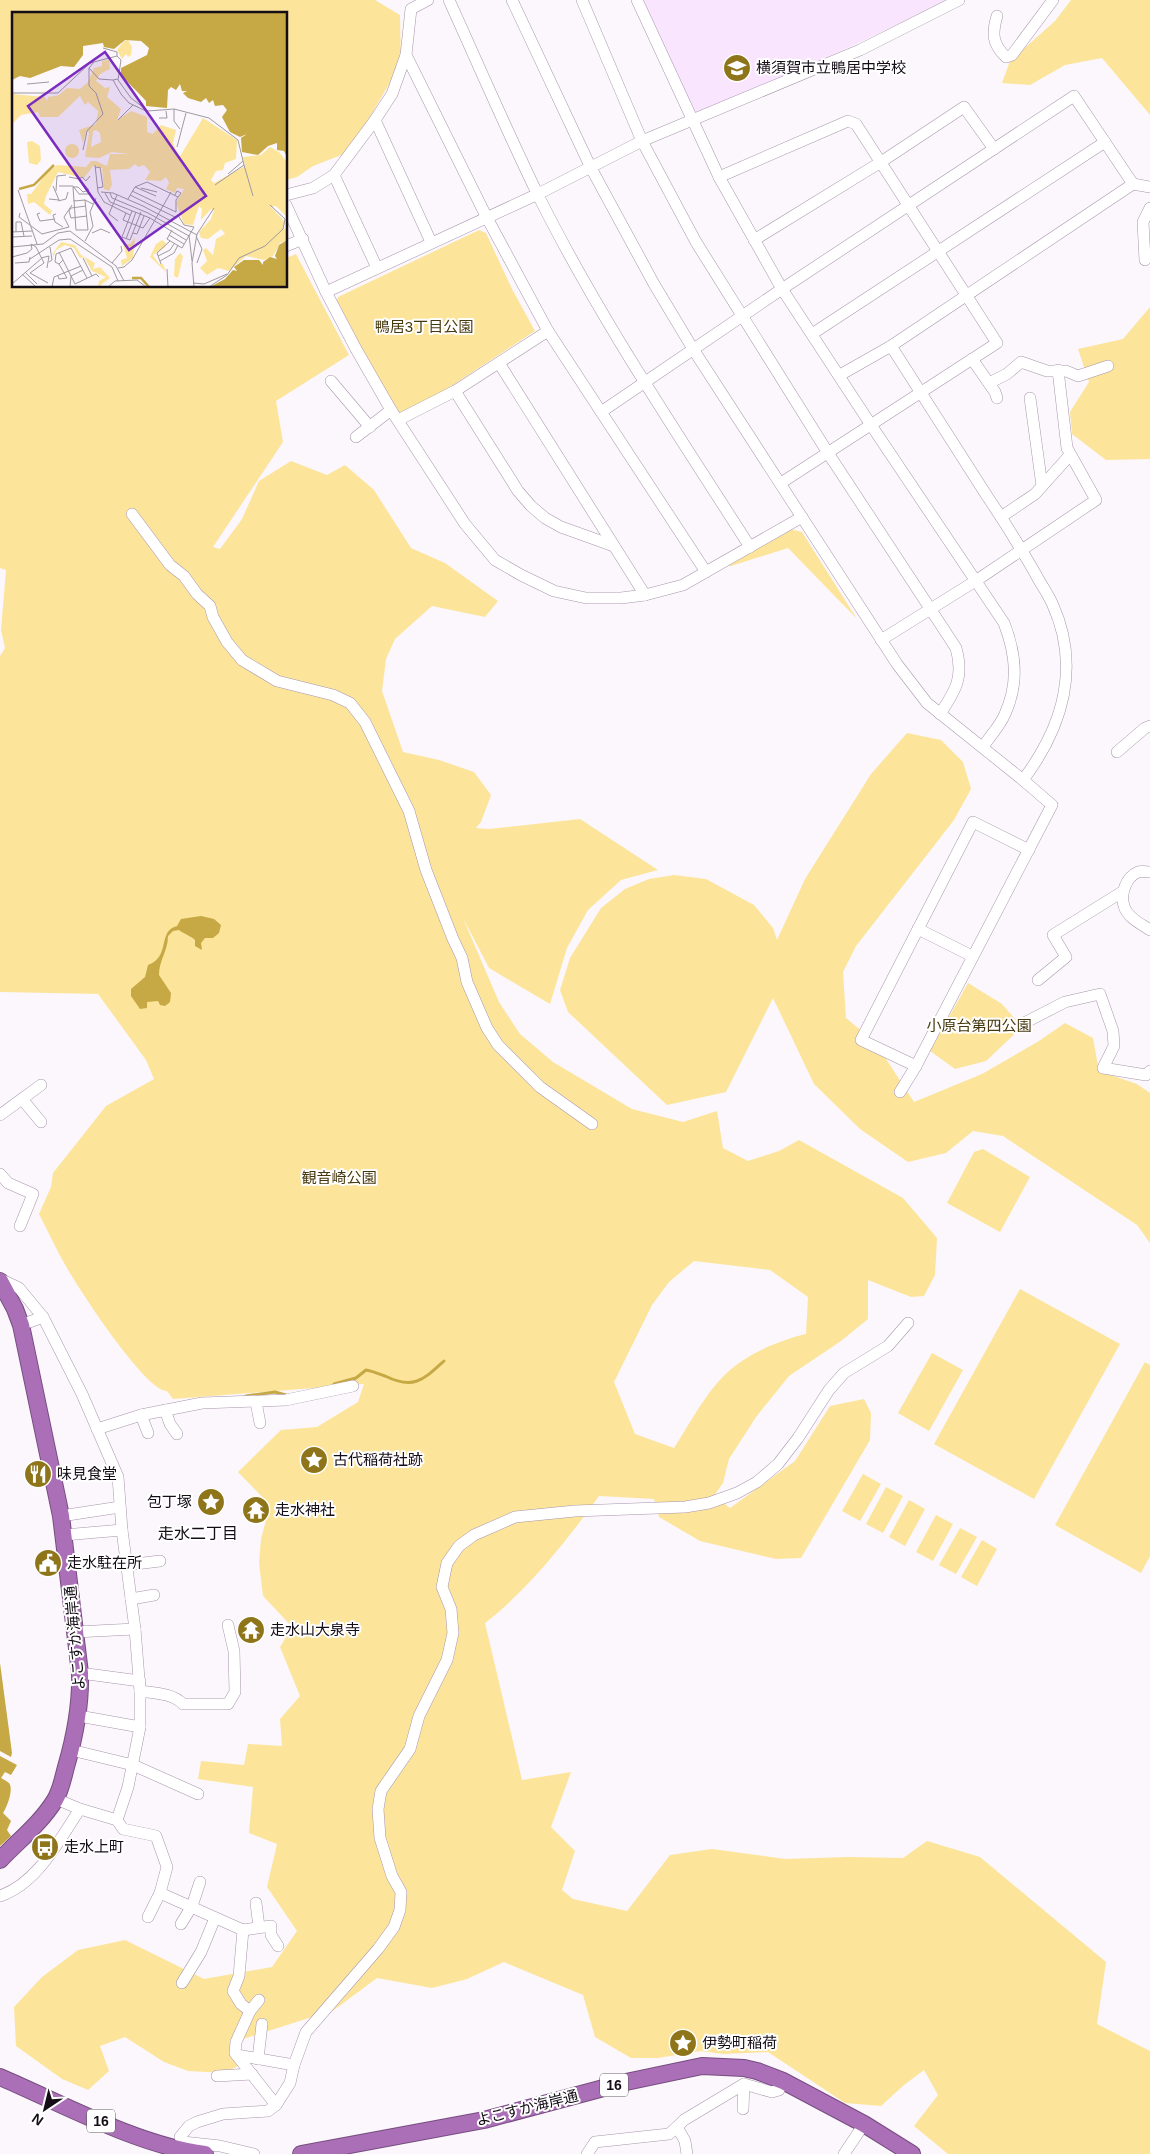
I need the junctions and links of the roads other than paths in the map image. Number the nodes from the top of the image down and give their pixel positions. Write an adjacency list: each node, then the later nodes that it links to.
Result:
1 (428, 0): 8 (street)
2 (449, 0): 23 (street)
3 (512, 0): 17 (street)
4 (582, 0): 13 (street)
5 (637, 0): 11 (street)
6 (959, 0): 11 (street)
7 (1053, 0): 9 (street)
8 (412, 4): 10 (street)
9 (997, 16)
10 (406, 55): 12 (street); 27 (street)
11 (693, 119): 13 (street); 19 (street)
12 (376, 120): 18 (street); 30 (street)
13 (642, 142): 17 (street); 38 (street)
14 (1104, 142): 15 (street); 20 (street); 32 (street)
15 (994, 149): 16 (street); 24 (street)
16 (881, 162): 19 (street); 24 (street); 29 (street)
17 (591, 168): 23 (street); 42 (street)
18 (334, 176): 22 (street); 34 (street)
19 (719, 177): 29 (street)
20 (1133, 184): 21 (street); 37 (street)
21 (1150, 187)
22 (288, 194)
23 (538, 194): 27 (street); 49 (street)
24 (909, 206): 32 (street); 35 (street)
25 (1150, 208): 33 (street)
26 (288, 209): 28 (street)
27 (486, 216): 30 (street); 39 (street)
28 (303, 239): 31 (street); 36 (street)
29 (754, 240): 35 (street)
30 (431, 242): 34 (street)
31 (288, 245)
32 (939, 252): 37 (street); 40 (street)
33 (1146, 260)
34 (377, 268): 36 (street)
35 (782, 289): 38 (street); 40 (street)
36 (326, 292): 56 (street)
37 (968, 296): 41 (street); 43 (street)
38 (742, 316): 42 (street); 60 (street)
39 (548, 331): 44 (street); 55 (street)
40 (812, 334): 47 (street)
41 (891, 346): 47 (street); 52 (street)
42 (693, 349): 49 (street); 62 (street)
43 (972, 359): 50 (street); 52 (street)
44 (500, 363): 51 (street); 67 (street)
45 (1108, 366): 46 (street)
46 (1058, 370): 50 (street); 61 (street)
47 (840, 375): 57 (street)
48 (331, 381): 58 (street)
49 (644, 382): 55 (street); 68 (street)
50 (989, 383): 53 (street)
51 (455, 391): 56 (street); 67 (street)
52 (921, 393): 57 (street); 66 (street)
53 (997, 398)
54 (1030, 398): 63 (street)
55 (600, 412): 70 (street)
56 (394, 415): 58 (street); 72 (street)
57 (870, 425): 60 (street); 71 (street)
58 (370, 427): 59 (street)
59 (356, 437)
60 (828, 453): 62 (street); 73 (street)
61 (1070, 454): 63 (street); 69 (street)
62 (781, 483): 65 (street)
63 (1042, 486): 66 (street)
64 (132, 514): 95 (street)
65 (802, 517): 68 (street); 74 (street)
66 (1001, 517): 69 (street)
67 (614, 546): 72 (street)
68 (750, 546): 70 (street)
69 (1021, 550): 71 (street); 79 (street)
70 (706, 572): 72 (street)
71 (977, 580): 73 (street); 77 (street)
72 (645, 596)
73 (929, 609): 74 (street); 75 (street)
74 (881, 640): 75 (street)
75 (940, 714): 77 (street)
76 (1150, 726): 78 (street)
77 (983, 747): 79 (street)
78 (1117, 752)
79 (1024, 780): 80 (street)
80 (1028, 850): 83 (street); 85 (street)
81 (1150, 872): 82 (street)
82 (1122, 892): 84 (street); 86 (street)
83 (918, 929): 85 (street); 88 (street)
84 (1150, 930)
85 (972, 956): 88 (street)
86 (1038, 980)
87 (1024, 1023): 89 (street)
88 (916, 1066): 91 (street)
89 (1150, 1071)
90 (41, 1085): 92 (street)
91 (900, 1092)
92 (22, 1098): 93 (street); 94 (street)
93 (0, 1115)
94 (41, 1122)
95 (592, 1124)
96 (0, 1174): 97 (street)
97 (20, 1226)
98 (0, 1280): 99 (street); 101 (highway, よこすか海岸通)
99 (43, 1317): 101 (street); 107 (street)
100 (908, 1323): 149 (street)
101 (21, 1325): 111 (highway, よこすか海岸通)
102 (353, 1386): 103 (street)
103 (256, 1402): 104 (street); 106 (street)
104 (165, 1410): 105 (street); 109 (street)
105 (141, 1415): 107 (street); 108 (street)
106 (260, 1423)
107 (97, 1429): 110 (street)
108 (148, 1433)
109 (177, 1434)
110 (120, 1507): 111 (street); 112 (street)
111 (61, 1516): 113 (highway, よこすか海岸通)
112 (122, 1530): 113 (street); 115 (street)
113 (64, 1535): 120 (highway, よこすか海岸通)
114 (160, 1561): 115 (street)
115 (126, 1565): 117 (street)
116 (154, 1595): 117 (street)
117 (131, 1599): 119 (street)
118 (228, 1625): 122 (street)
119 (135, 1629): 120 (street); 122 (street)
120 (75, 1632): 121 (highway, よこすか海岸通)
121 (80, 1672): 122 (street); 123 (highway, よこすか海岸通)
122 (140, 1686): 124 (street)
123 (79, 1716): 124 (street); 125 (highway, よこすか海岸通)
124 (140, 1727): 126 (street)
125 (71, 1750): 126 (street); 128 (highway, よこすか海岸通)
126 (133, 1765): 127 (street); 130 (street)
127 (198, 1794)
128 (56, 1799): 129 (street); 131 (highway, よこすか海岸通)
129 (80, 1809): 130 (street); 134 (street)
130 (117, 1820): 133 (street)
131 (0, 1860)
132 (200, 1882): 136 (street)
133 (160, 1893): 136 (street); 137 (street)
134 (0, 1896)
135 (256, 1903): 140 (street)
136 (192, 1906): 138 (street); 139 (street)
137 (148, 1917)
138 (215, 1918): 141 (street); 143 (street)
139 (181, 1924)
140 (259, 1927): 141 (street); 142 (street)
141 (243, 1930): 145 (street)
142 (278, 1946)
143 (182, 1983)
144 (259, 2000): 145 (street)
145 (250, 2011): 147 (street)
146 (262, 2024): 148 (street)
147 (237, 2055): 148 (street); 150 (street)
148 (258, 2059): 149 (street)
149 (294, 2065): 155 (street)
150 (252, 2074): 151 (street); 155 (street)
151 (217, 2076)
152 (0, 2077): 159 (highway, 16)
153 (783, 2081): 154 (street); 157 (highway, よこすか海岸通 / 16); 161 (highway, よこすか海岸通 / 16)
154 (744, 2084): 156 (street); 158 (street)
155 (276, 2105): 160 (street)
156 (743, 2109)
157 (864, 2124): 164 (street); 165 (highway, よこすか海岸通 / 16)
158 (677, 2127): 162 (street); 163 (street)
159 (204, 2154)
160 (254, 2154)
161 (301, 2154)
162 (587, 2154)
163 (687, 2154)
164 (844, 2154)
165 (912, 2154)

